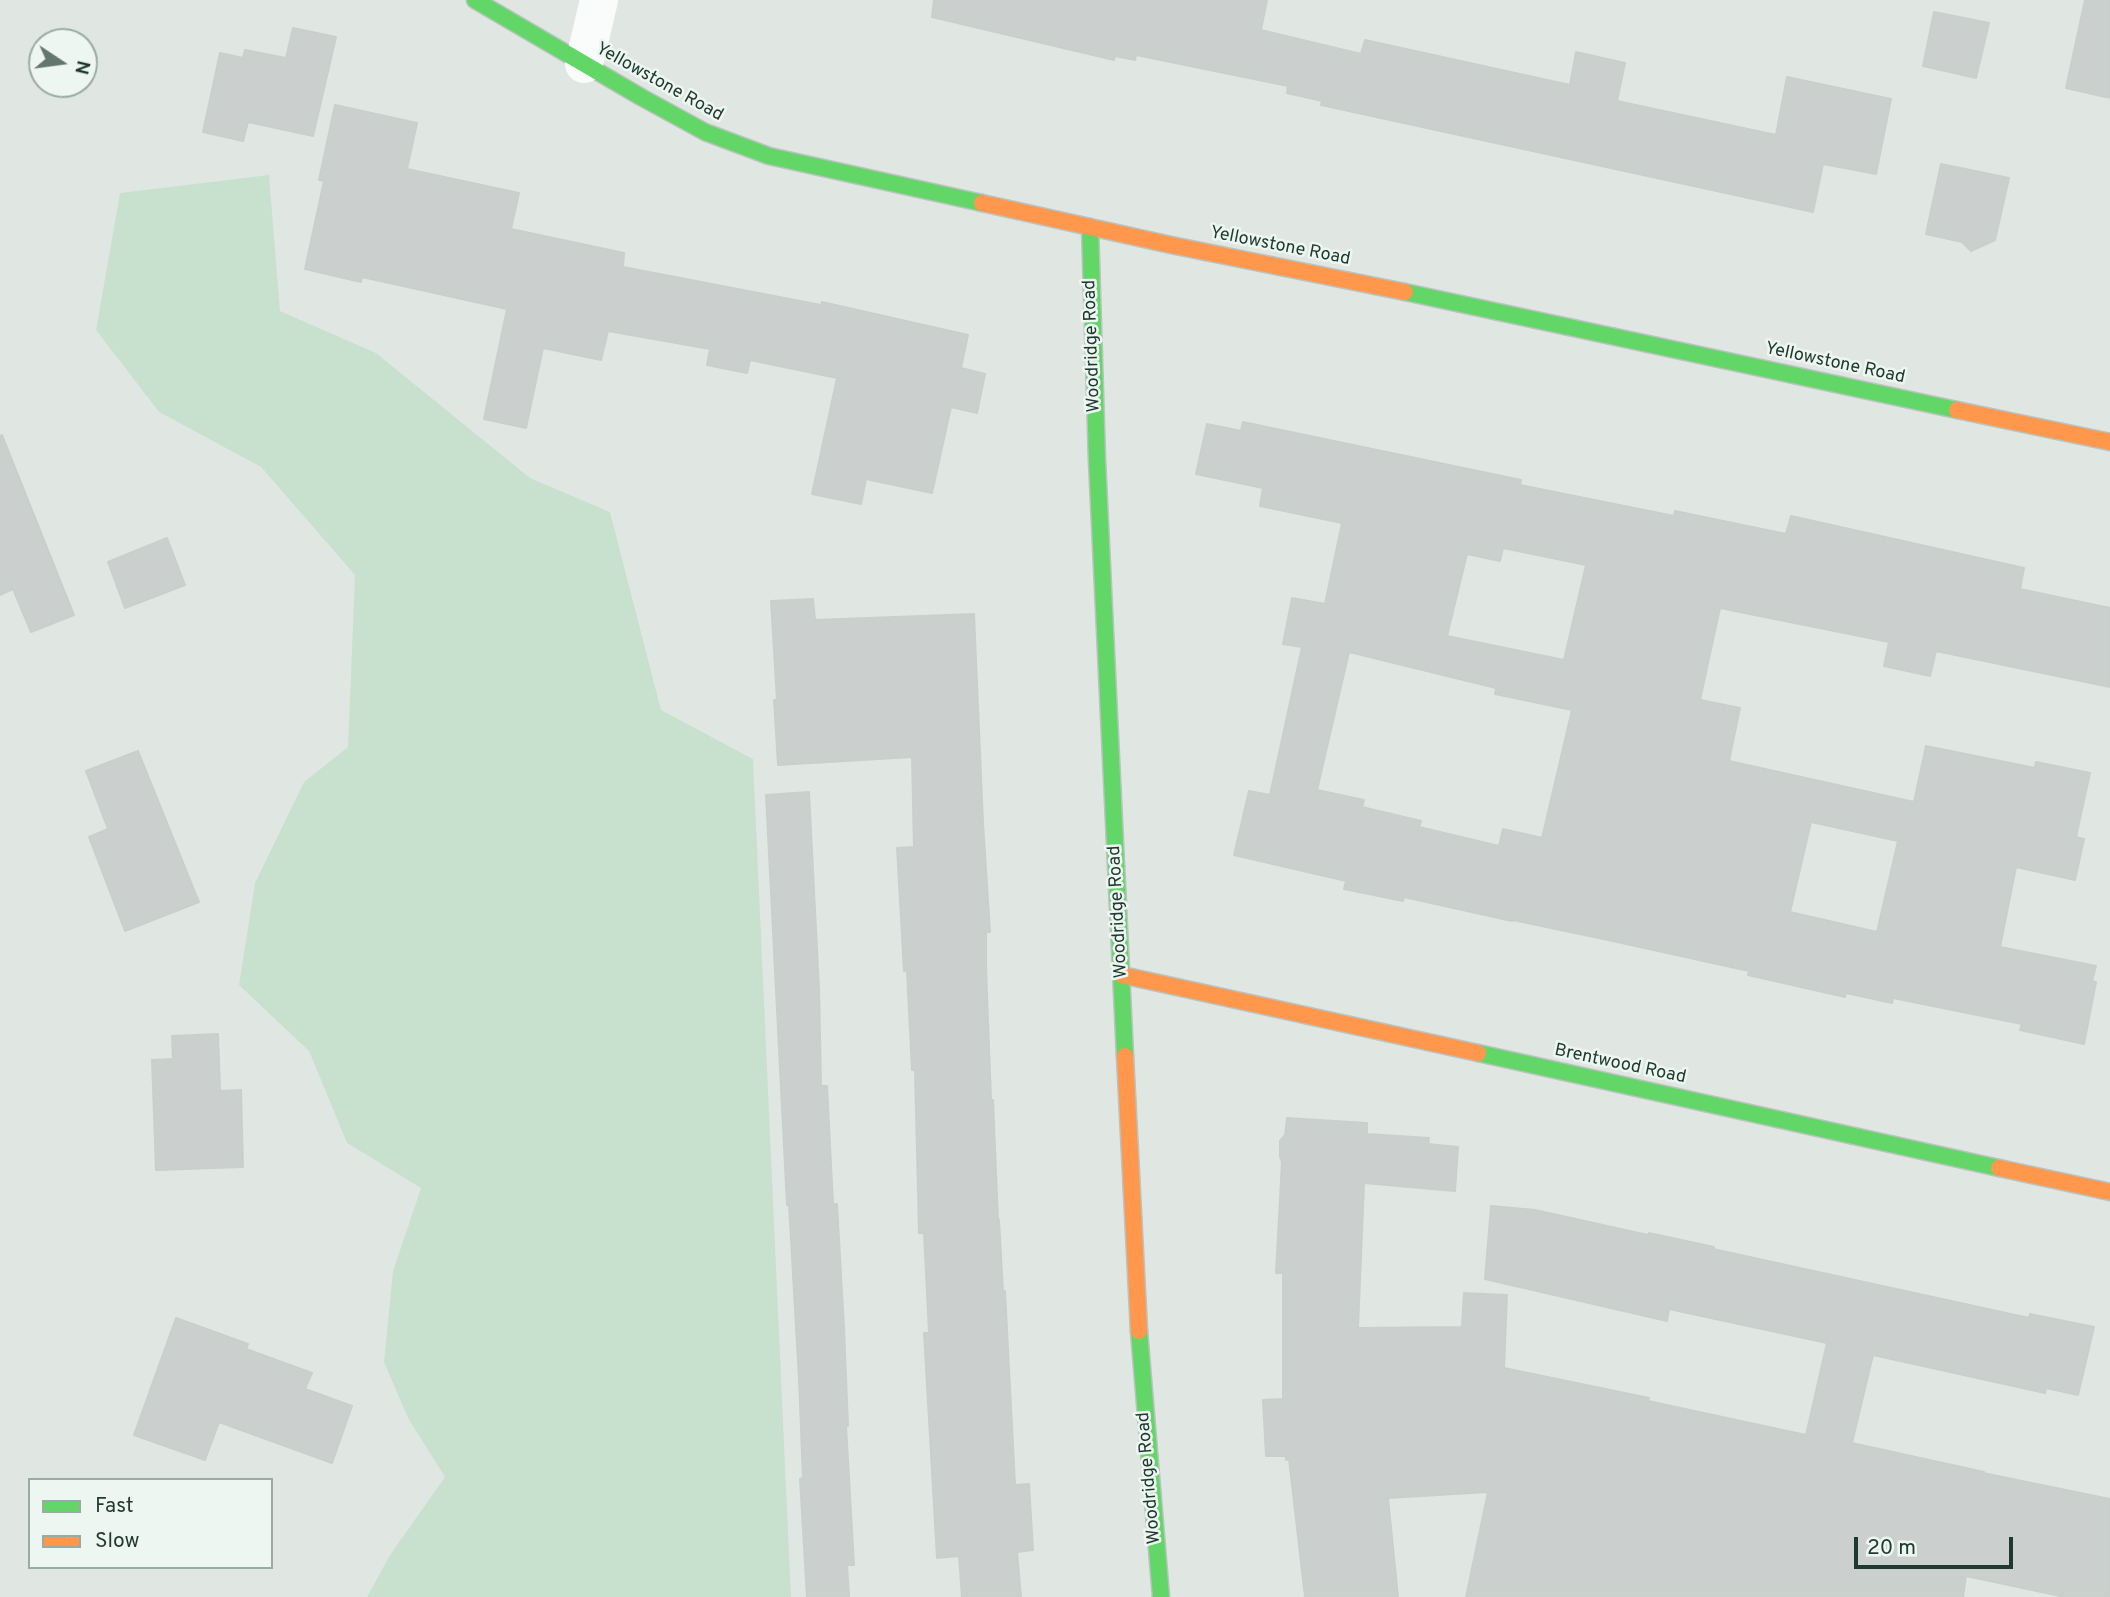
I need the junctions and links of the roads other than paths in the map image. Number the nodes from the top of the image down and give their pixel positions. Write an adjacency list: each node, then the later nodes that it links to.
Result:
1 (475, 0): 3 (street, Yellowstone Road)
2 (599, 0): 3 (street)
3 (584, 64): 4 (street, Yellowstone Road)
4 (1090, 227): 5 (street, Yellowstone Road); 6 (street, Woodridge Road)
5 (2110, 442)
6 (1122, 975): 7 (street, Brentwood Road); 8 (street, Woodridge Road)
7 (2110, 1192)
8 (1161, 1597)

